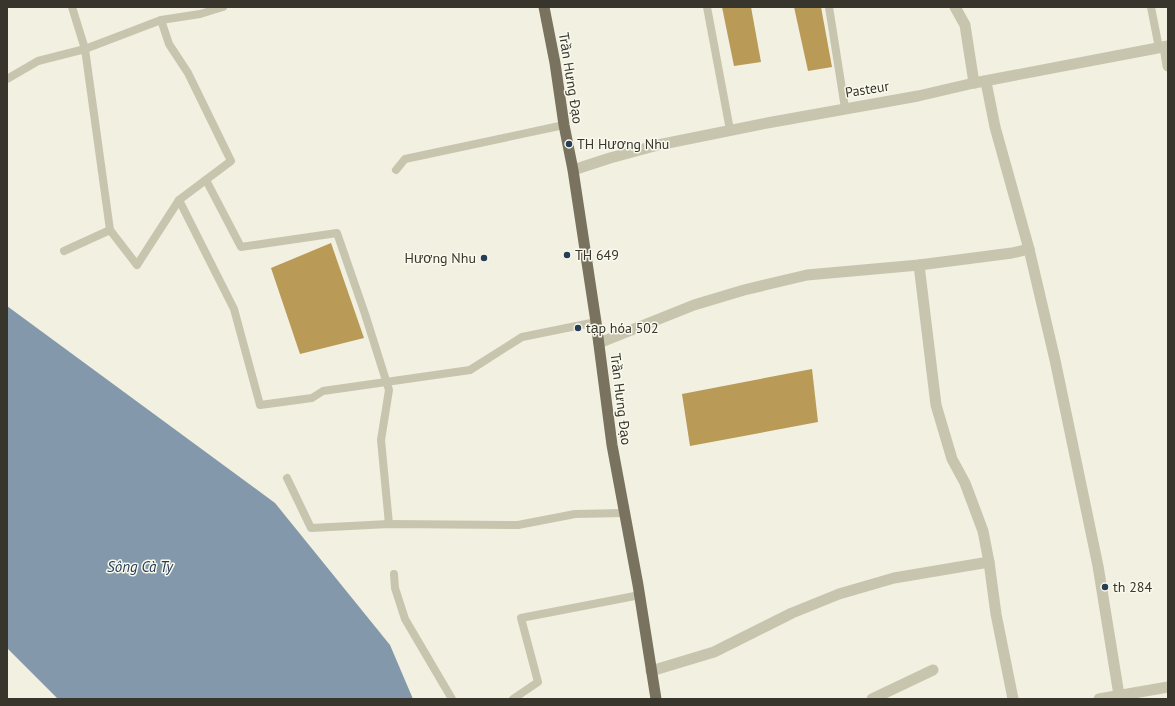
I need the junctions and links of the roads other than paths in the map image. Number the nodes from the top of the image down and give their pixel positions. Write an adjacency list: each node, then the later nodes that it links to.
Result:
1 (72, 7): 10 (lane)
2 (223, 7): 8 (lane)
3 (544, 7): 16 (main road, Trần Hưng Đạo)
4 (707, 7): 17 (lane)
5 (829, 7): 15 (lane)
6 (955, 7): 14 (street)
7 (1152, 7): 9 (lane)
8 (161, 20): 10 (lane); 20 (lane)
9 (1164, 47): 11 (street); 13 (street, Pasteur)
10 (85, 49): 12 (lane); 22 (lane)
11 (1168, 66)
12 (7, 80)
13 (986, 82): 14 (street, Pasteur); 23 (street)
14 (974, 83): 15 (street, Pasteur)
15 (845, 108): 17 (street, Pasteur)
16 (564, 125): 18 (lane); 19 (main road, Trần Hưng Đạo)
17 (730, 130): 19 (street, Pasteur)
18 (396, 170)
19 (573, 170): 26 (main road, Trần Hưng Đạo)
20 (206, 180): 21 (lane); 28 (lane)
21 (180, 200): 22 (lane); 28 (lane)
22 (110, 230): 24 (lane)
23 (1029, 249): 25 (street); 38 (street)
24 (64, 251)
25 (919, 265): 27 (street); 32 (street)
26 (596, 322): 27 (main road, Trần Hưng Đạo); 28 (lane)
27 (599, 343): 30 (main road, Trần Hưng Đạo)
28 (386, 381): 31 (lane)
29 (287, 478): 31 (lane)
30 (624, 513): 31 (lane); 34 (main road, Trần Hưng Đạo)
31 (389, 524)
32 (989, 562): 36 (street); 43 (street)
33 (394, 574): 39 (lane)
34 (640, 595): 36 (main road, Trần Hưng Đạo); 40 (lane)
35 (933, 670): 42 (street)
36 (651, 671): 41 (main road, Trần Hưng Đạo)
37 (1168, 687): 38 (street)
38 (1119, 695): 44 (street)
39 (452, 699)
40 (513, 699)
41 (656, 699)
42 (872, 699)
43 (1013, 699)
44 (1099, 699)

